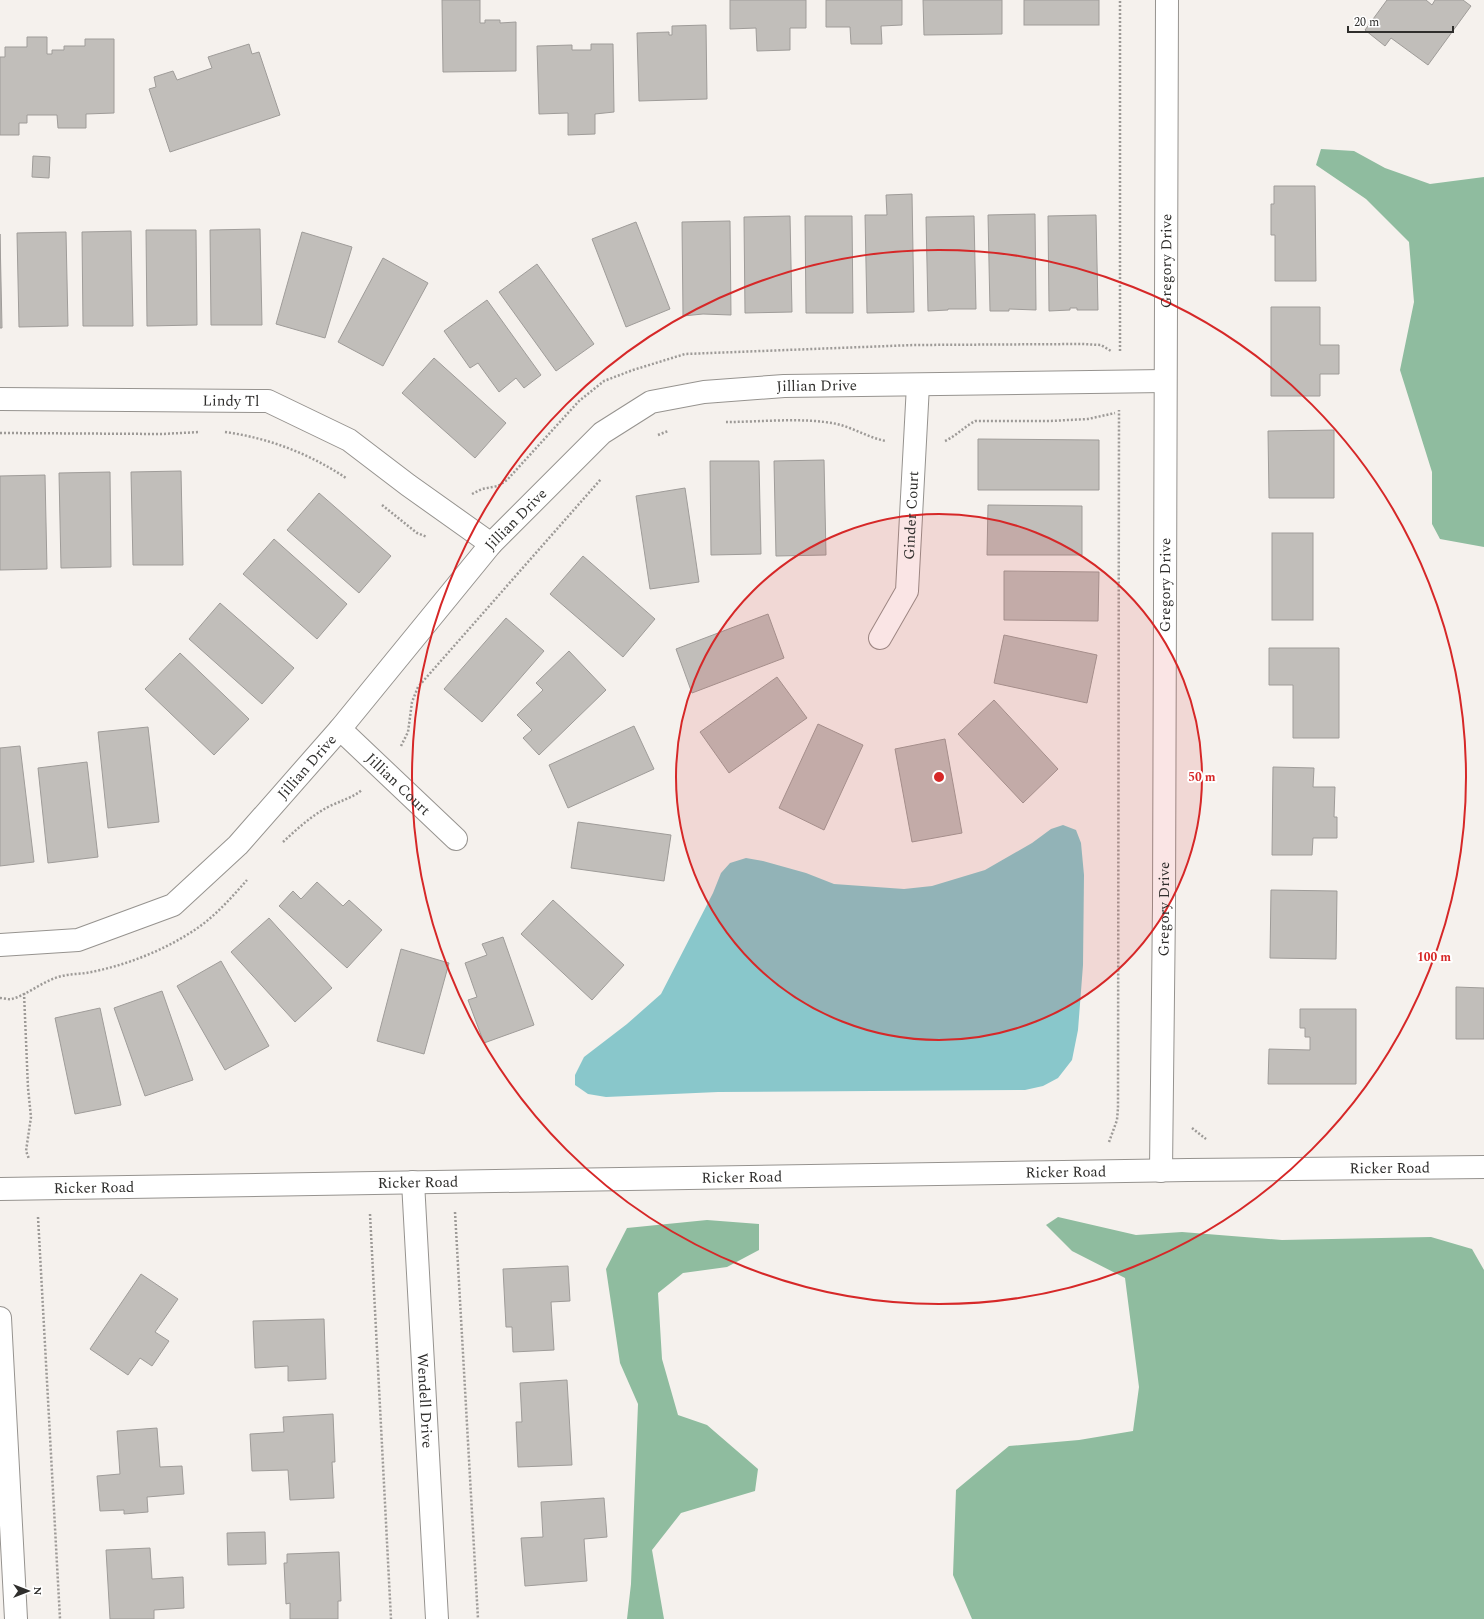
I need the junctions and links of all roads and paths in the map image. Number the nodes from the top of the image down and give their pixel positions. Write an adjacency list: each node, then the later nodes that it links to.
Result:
1 (1120, 0): 3 (path)
2 (1167, 0): 4 (street, Gregory Drive)
3 (1120, 352): 5 (path); 19 (path)
4 (1165, 381): 5 (street, Jillian Drive); 33 (street, Gregory Drive)
5 (1119, 382): 6 (street, Jillian Drive); 8 (path)
6 (918, 386): 15 (street, Ginder Court); 20 (street, Jillian Drive)
7 (0, 399): 19 (street, Lindy Tl)
8 (1119, 412): 15 (path); 30 (path)
9 (720, 422): 15 (path)
10 (676, 429): 14 (path)
11 (205, 432): 13 (path)
12 (219, 432): 17 (path)
13 (0, 434)
14 (655, 436)
15 (915, 442): 21 (street, Ginder Court)
16 (604, 476): 23 (path)
17 (349, 480)
18 (378, 503): 19 (path)
19 (453, 517): 20 (street, Lindy Tl)
20 (491, 544): 22 (street, Jillian Drive)
21 (880, 638)
22 (340, 729): 23 (street, Jillian Court); 27 (street, Jillian Drive)
23 (382, 769): 24 (street, Jillian Court); 25 (path)
24 (456, 839)
25 (279, 845)
26 (251, 875): 28 (path)
27 (0, 945)
28 (24, 993): 29 (path); 31 (path)
29 (0, 998)
30 (1103, 1144)
31 (22, 1160)
32 (1484, 1167): 33 (street, Ricker Road)
33 (1161, 1170): 34 (street, Ricker Road)
34 (413, 1182): 35 (street, Ricker Road); 43 (street, Wendell Drive)
35 (0, 1189)
36 (455, 1206): 44 (path)
37 (370, 1207): 42 (path)
38 (38, 1213): 41 (path)
39 (0, 1318): 40 (street)
40 (16, 1619)
41 (60, 1619)
42 (391, 1619)
43 (437, 1619)
44 (478, 1619)

